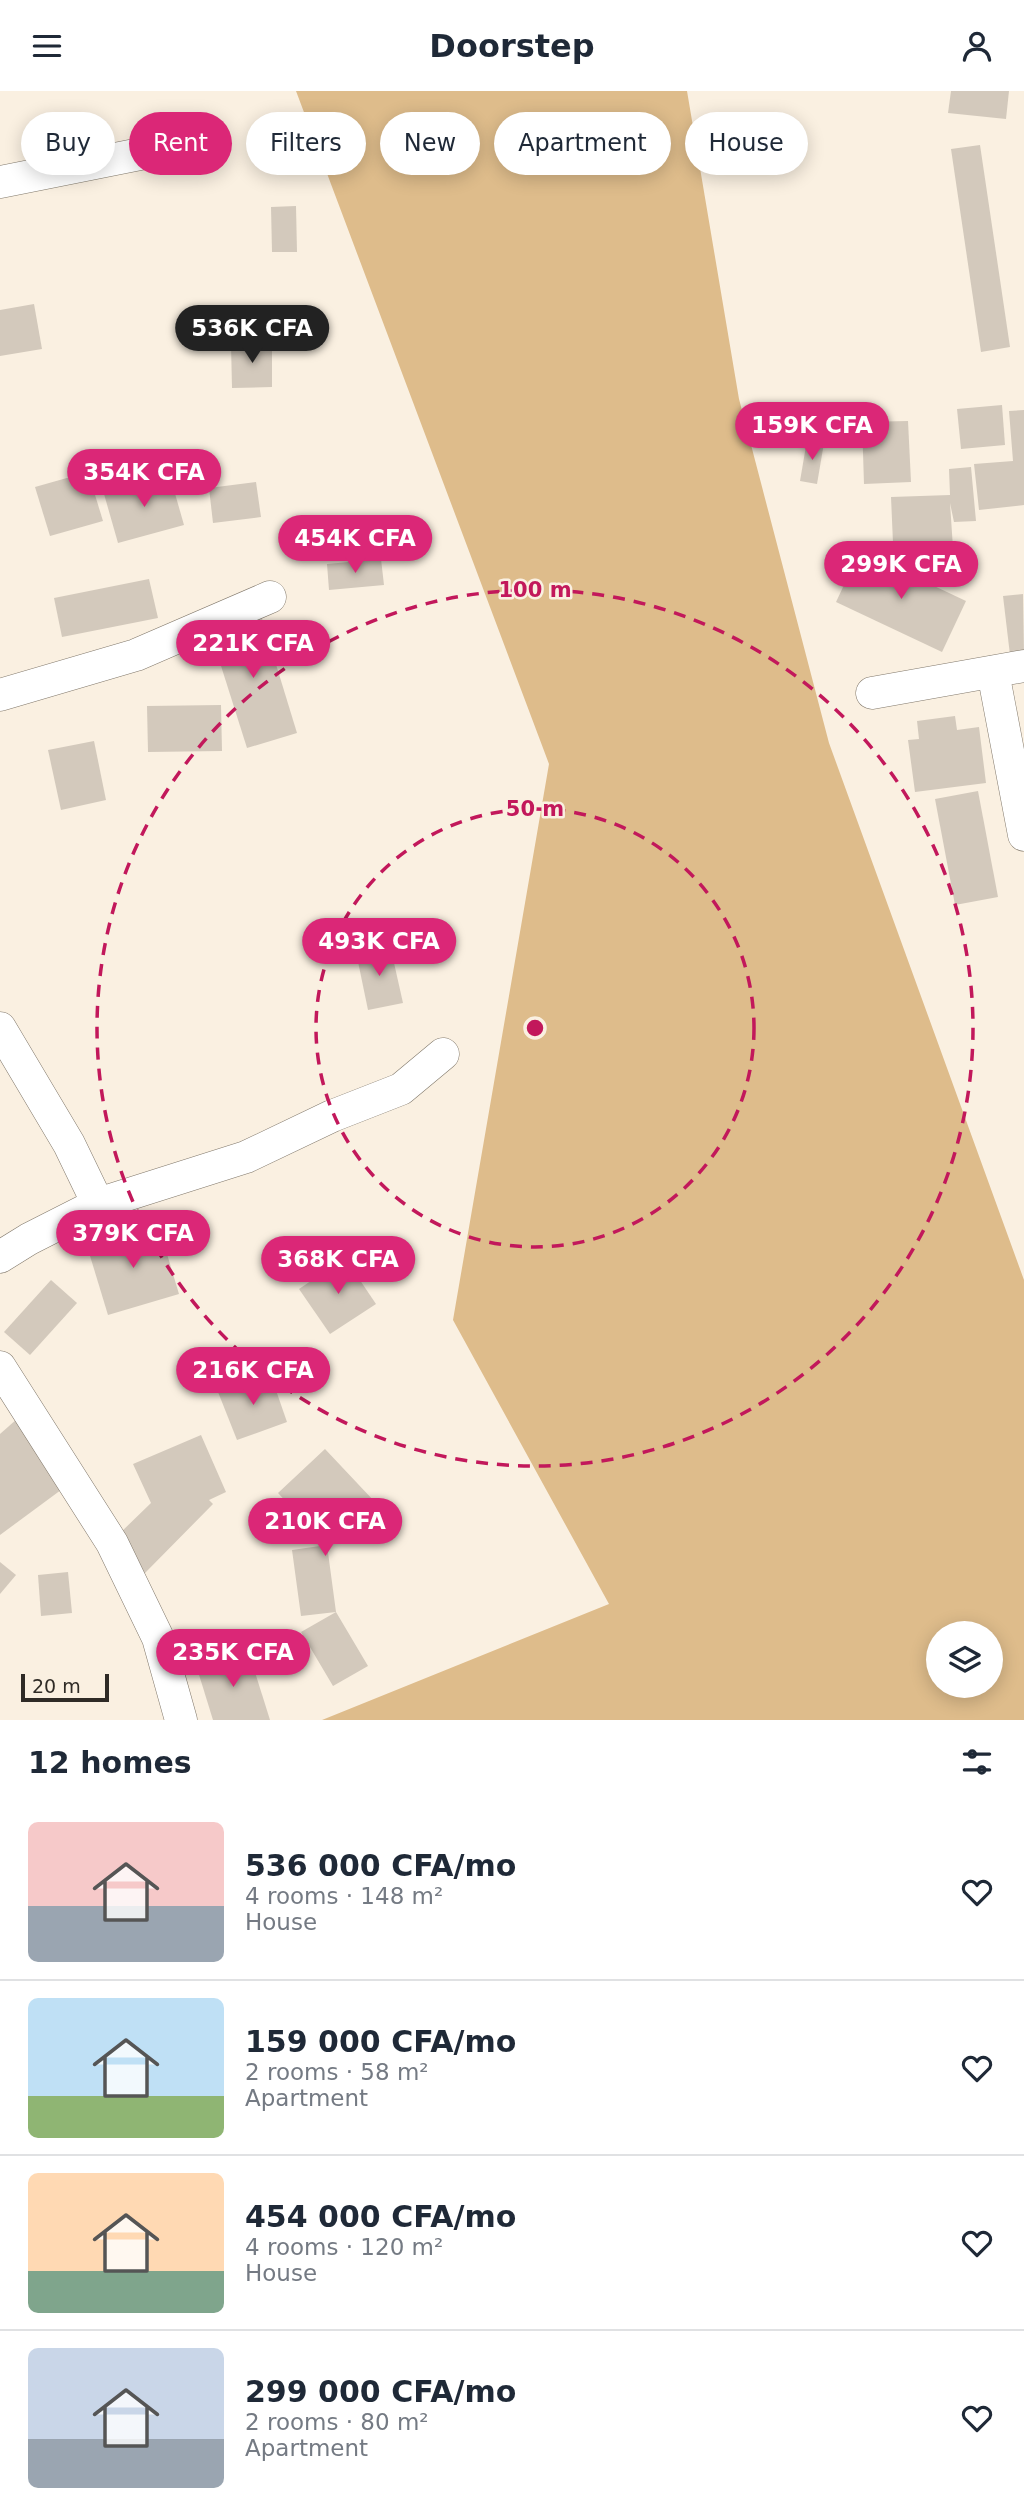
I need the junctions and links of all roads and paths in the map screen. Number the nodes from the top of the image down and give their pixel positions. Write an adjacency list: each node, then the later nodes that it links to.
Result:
1 (129, 157): 2 (street)
2 (0, 182)
3 (270, 597): 6 (street)
4 (1009, 669): 5 (street); 7 (street)
5 (872, 693)
6 (0, 695)
7 (1024, 835)
8 (0, 1028): 10 (street)
9 (443, 1054): 10 (street)
10 (98, 1204): 11 (street)
11 (0, 1257)
12 (0, 1367): 13 (street)
13 (181, 1720)

